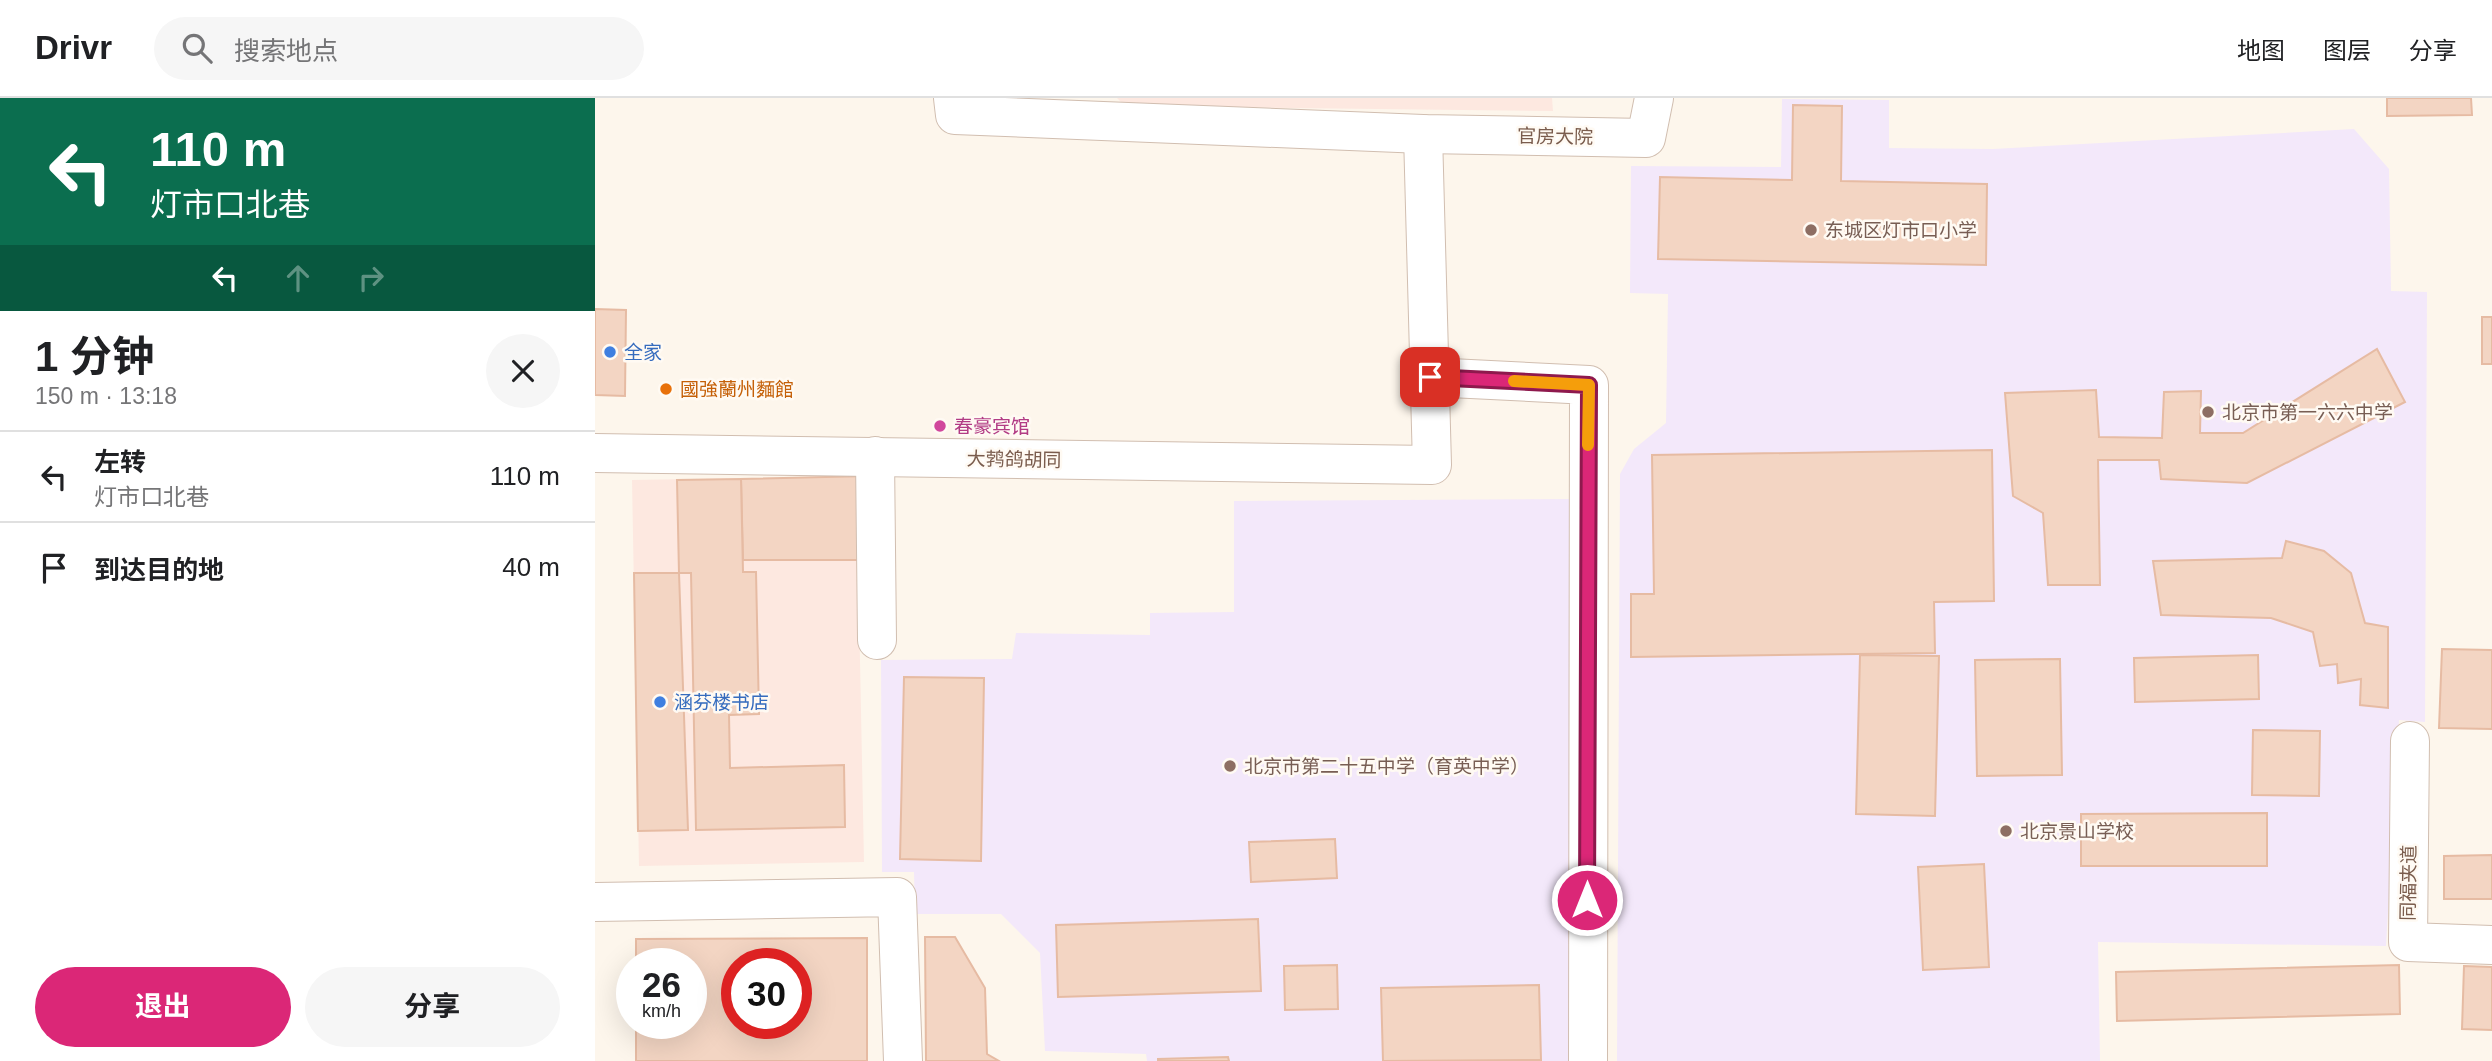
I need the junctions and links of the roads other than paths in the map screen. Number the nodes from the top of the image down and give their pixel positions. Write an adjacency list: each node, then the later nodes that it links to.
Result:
1 (953, 98): 3 (street)
2 (1654, 98): 3 (street, 官房大院)
3 (1423, 134): 4 (street)
4 (1430, 377): 6 (street, 大鹁鸽胡同); 12 (street)
5 (595, 453): 6 (street, 大鹁鸽胡同)
6 (875, 456): 7 (street)
7 (877, 640)
8 (2410, 741): 10 (street, 同福夹道)
9 (595, 902): 11 (street)
10 (2492, 945)
11 (903, 1061)
12 (1588, 1061)

